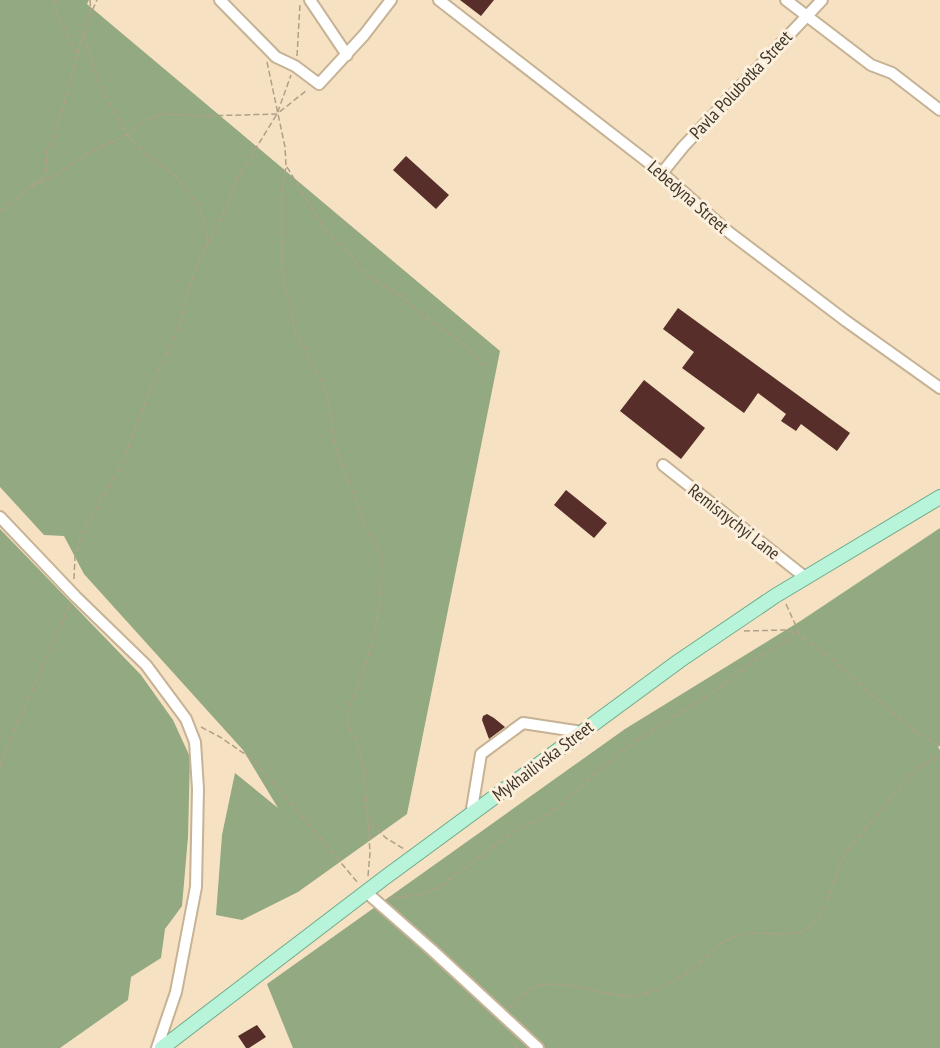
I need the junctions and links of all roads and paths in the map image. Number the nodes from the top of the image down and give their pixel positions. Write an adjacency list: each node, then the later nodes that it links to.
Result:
1 (54, 0): 14 (path)
2 (90, 0): 10 (path)
3 (97, 0): 10 (path)
4 (220, 0): 13 (street)
5 (310, 0): 15 (street)
6 (391, 0): 15 (street)
7 (440, 0): 21 (street, Lebedyna Street)
8 (786, 0): 11 (street)
9 (822, 0): 11 (street, Pavla Polubotka Street)
10 (91, 13): 12 (path)
11 (807, 14): 17 (street); 21 (street, Pavla Polubotka Street)
12 (84, 34): 14 (path); 19 (path)
13 (261, 41): 16 (street); 18 (path)
14 (79, 55): 22 (path)
15 (346, 55): 16 (street)
16 (319, 84): 18 (path)
17 (940, 110)
18 (277, 114): 19 (path); 20 (path); 24 (path)
19 (127, 135): 22 (path); 24 (path)
20 (286, 166): 25 (path); 42 (path)
21 (662, 173): 26 (street, Lebedyna Street)
22 (30, 187): 23 (path)
23 (0, 212)
24 (208, 242): 32 (path)
25 (488, 368)
26 (940, 388)
27 (663, 465): 30 (street, Remisnychyi Lane)
28 (940, 497): 30 (main road, Mykhailivska Street)
29 (0, 517): 32 (street)
30 (806, 578): 31 (main road, Mykhailivska Street)
31 (789, 588): 33 (main road, Mykhailivska Street); 35 (path)
32 (74, 595): 36 (street); 40 (path)
33 (725, 630): 34 (path); 37 (main road, Mykhailivska Street)
34 (794, 633): 35 (path); 44 (path)
35 (800, 634): 38 (path)
36 (186, 719): 44 (path); 46 (street)
37 (582, 732): 41 (main road, Mykhailivska Street); 41 (street)
38 (940, 746)
39 (940, 756): 45 (path)
40 (0, 767)
41 (471, 815): 43 (main road, Mykhailivska Street)
42 (368, 820): 43 (path); 44 (path)
43 (416, 856): 44 (main road, Mykhailivska Street)
44 (369, 895): 45 (street); 46 (main road, Mykhailivska Street)
45 (503, 1016): 47 (street)
46 (160, 1048)
47 (538, 1048)

